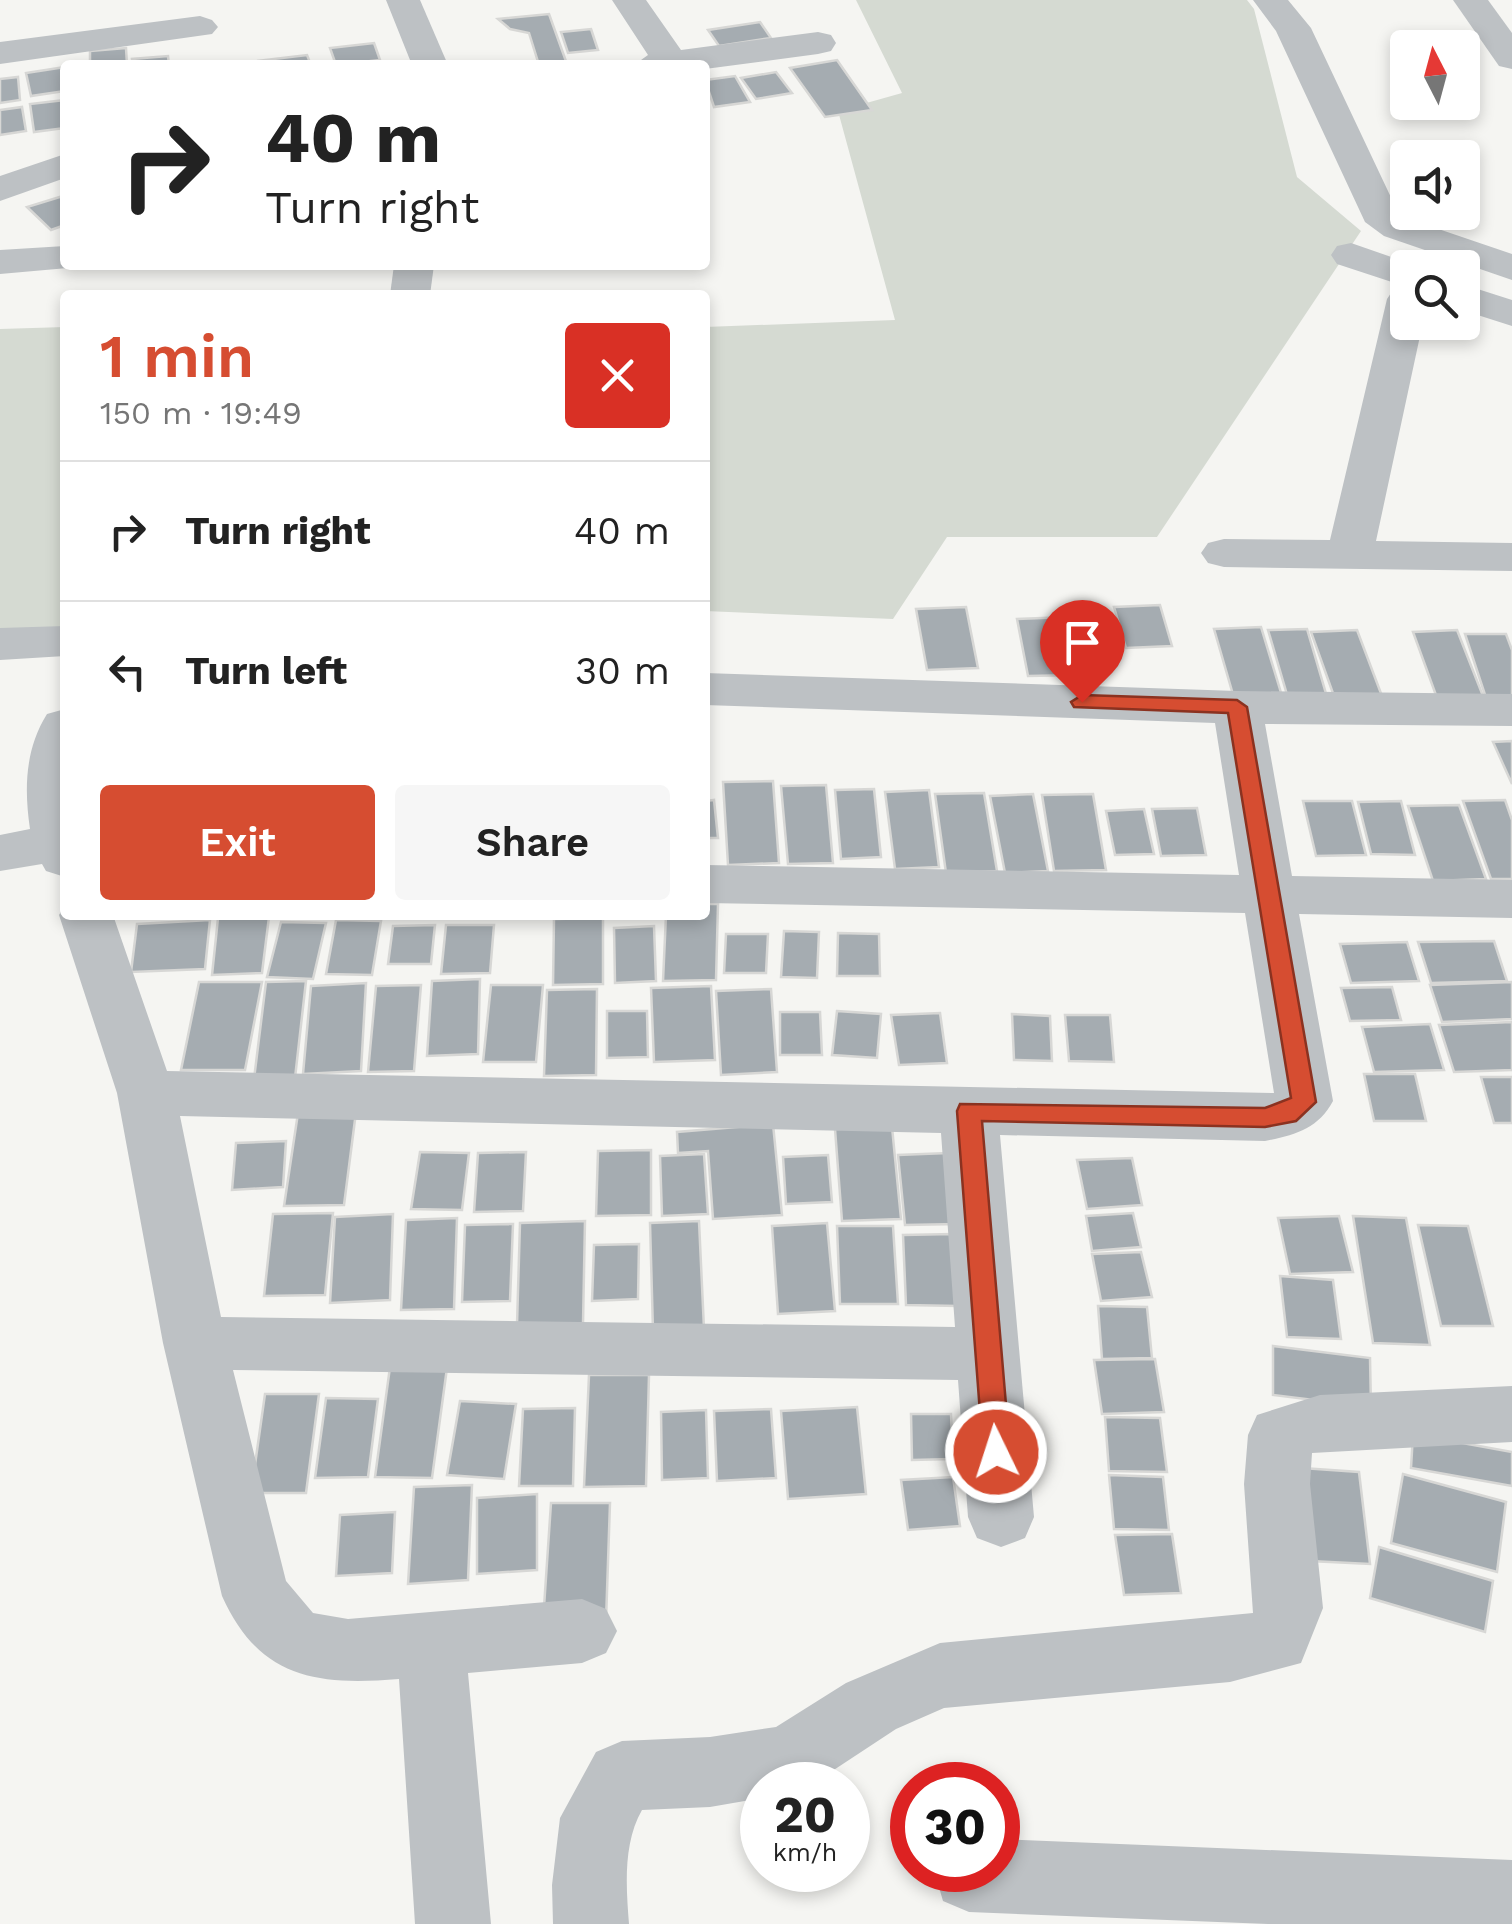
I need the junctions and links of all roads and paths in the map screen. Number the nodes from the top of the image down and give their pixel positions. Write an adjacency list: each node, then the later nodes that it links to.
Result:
1 (403, 0): 9 (street)
2 (629, 0): 10 (street)
3 (1270, 0): 19 (street)
4 (1470, 0): 7 (street)
5 (818, 44): 11 (street)
6 (0, 53): 8 (street)
7 (1512, 58)
8 (211, 60)
9 (428, 60)
10 (659, 60)
11 (692, 60)
12 (60, 156): 13 (street)
13 (0, 162)
14 (60, 167): 15 (street)
15 (0, 188)
16 (1351, 255): 20 (street)
17 (60, 258): 18 (street)
18 (0, 262)
19 (1512, 268)
20 (1390, 269)
21 (1480, 302): 22 (street)
22 (1512, 314)
23 (1399, 340): 25 (street)
24 (1224, 553): 25 (street)
25 (1350, 555): 26 (street)
26 (1512, 557)
27 (60, 641): 28 (street)
28 (0, 644)
29 (710, 689): 30 (street)
30 (1237, 707): 31 (street); 37 (street)
31 (1512, 710)
32 (60, 749): 33 (street)
33 (60, 840)
34 (60, 850): 35 (street)
35 (0, 853)
36 (710, 884): 37 (street)
37 (1265, 892): 38 (street); 41 (street)
38 (1512, 899)
39 (88, 920): 40 (street)
40 (146, 1092): 41 (street); 42 (street)
41 (969, 1111): 43 (street)
42 (195, 1343): 43 (street); 47 (street)
43 (988, 1354): 45 (street)
44 (1512, 1414): 51 (street)
45 (1002, 1516)
46 (582, 1630): 47 (street)
47 (430, 1644): 50 (street)
48 (1020, 1877): 49 (street)
49 (1512, 1897)
50 (453, 1924)
51 (591, 1924)

